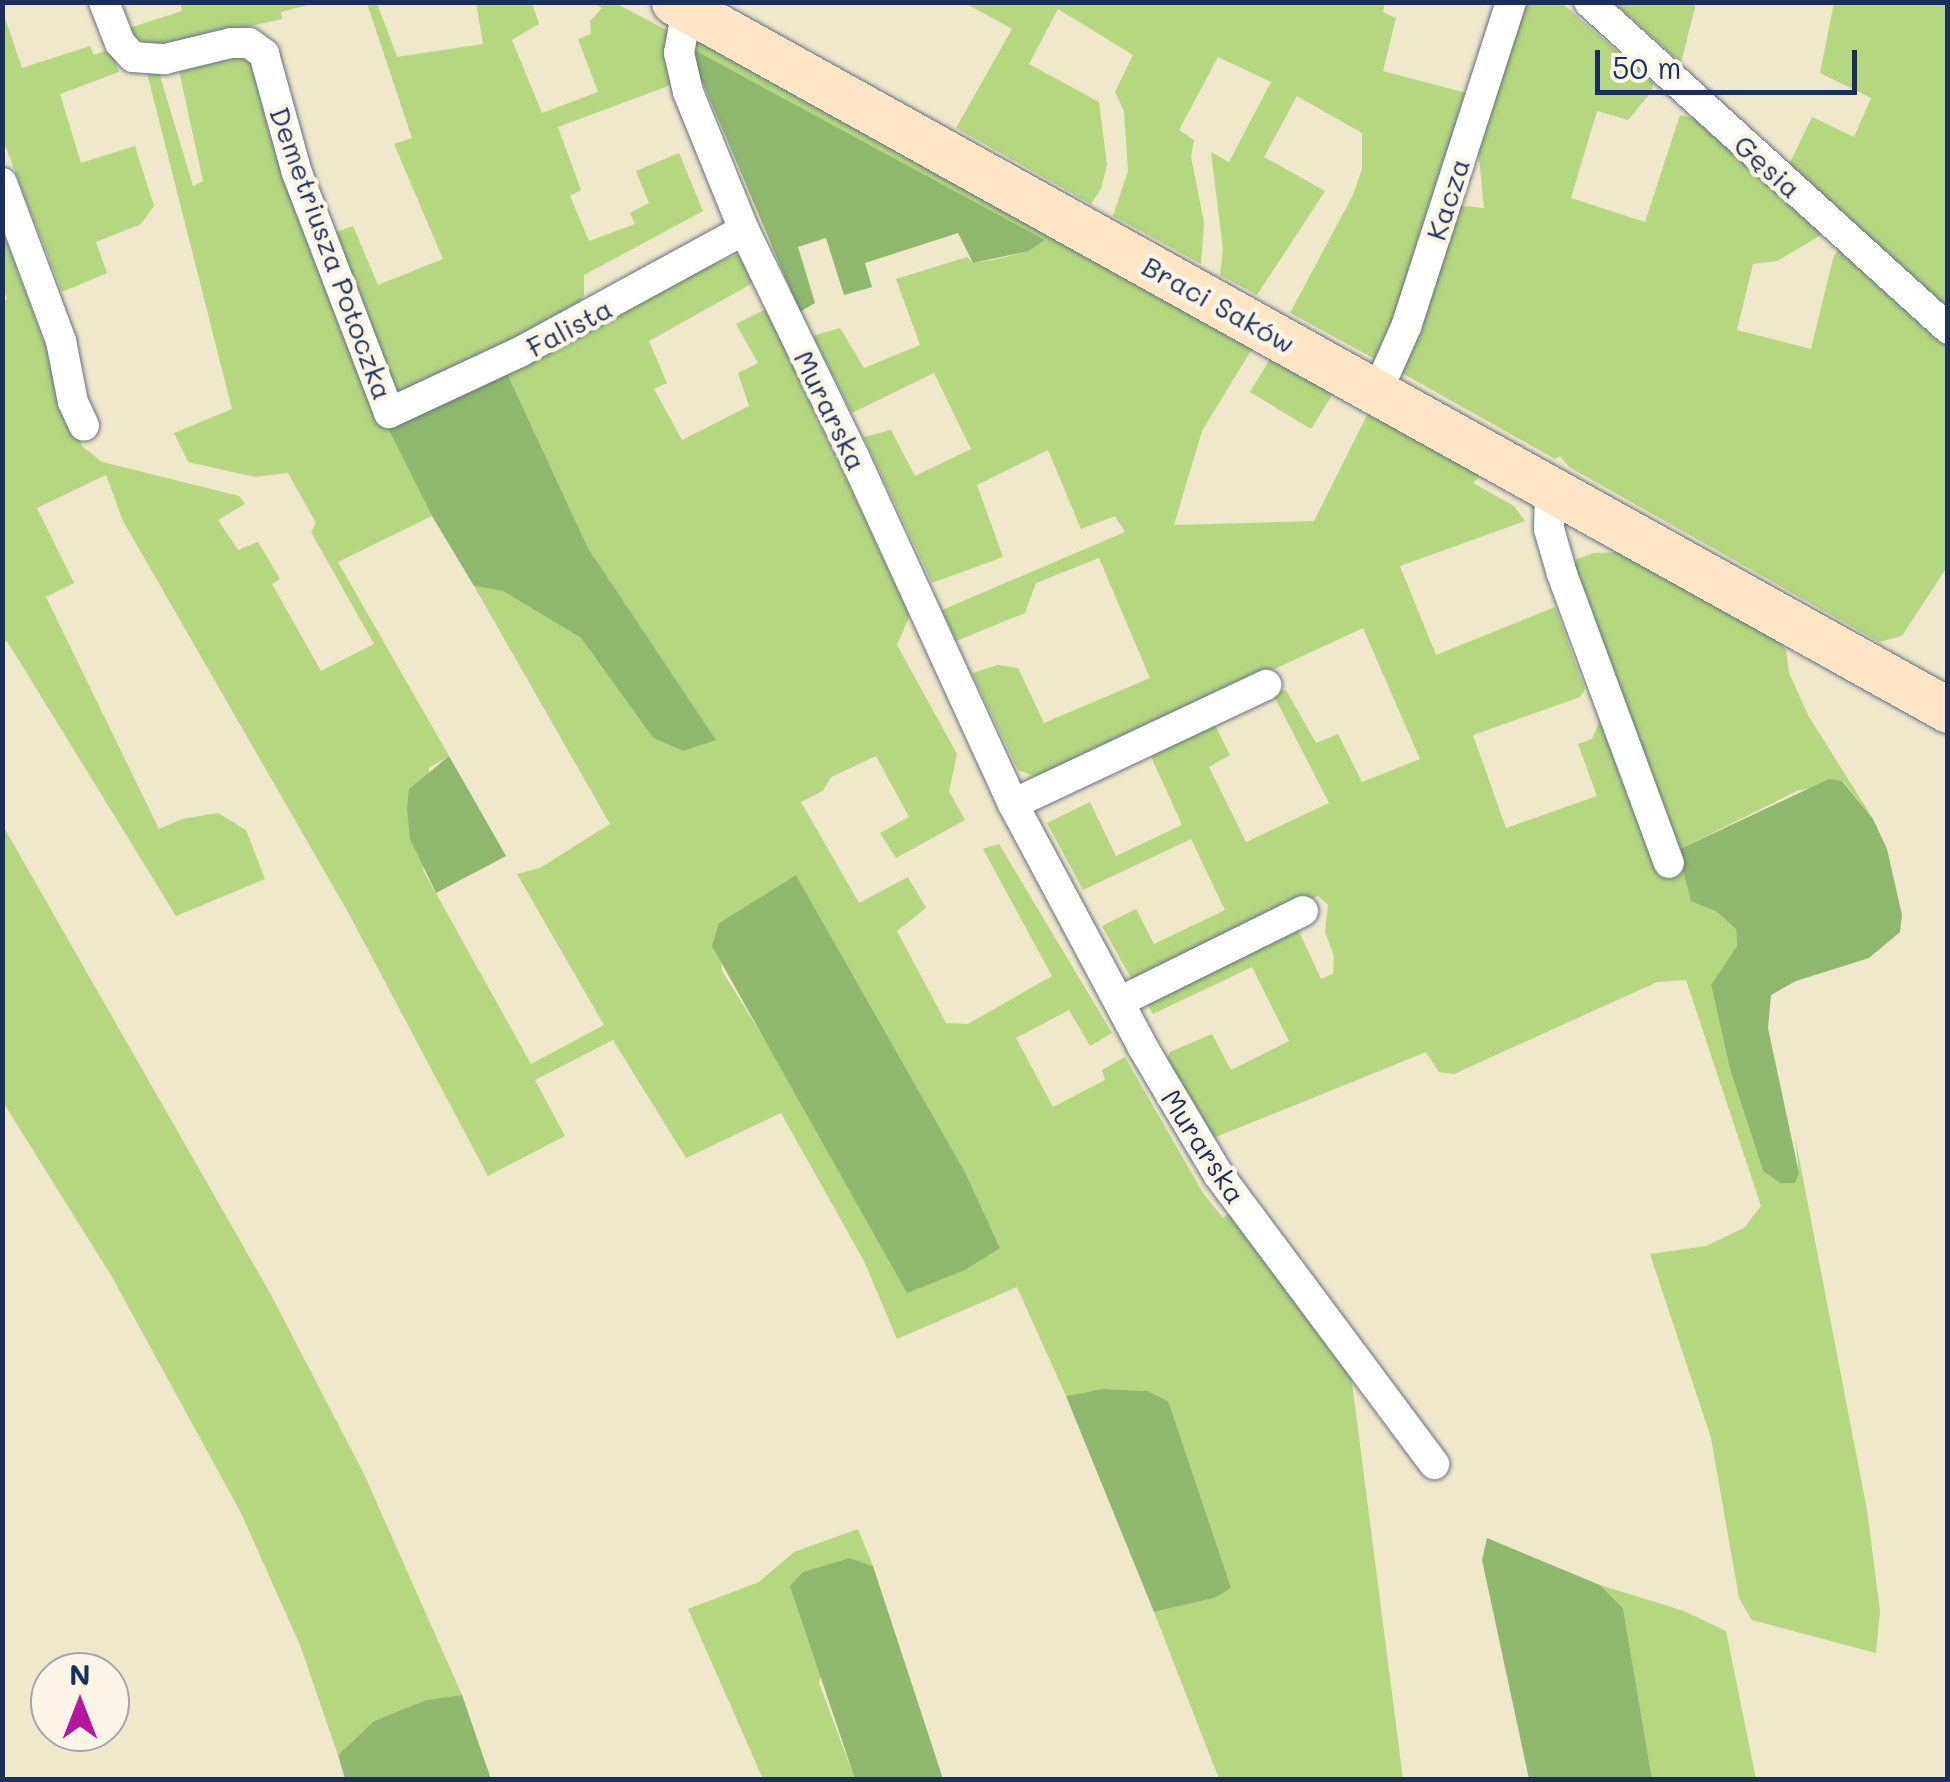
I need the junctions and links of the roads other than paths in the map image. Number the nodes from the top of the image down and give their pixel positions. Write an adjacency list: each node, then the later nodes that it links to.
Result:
1 (104, 2): 9 (street, Demetriusza Potoczka)
2 (1511, 2): 8 (street, Kacza)
3 (1589, 2): 7 (street, Gęsia)
4 (680, 6): 6 (street, Murarska); 8 (street, Braci Saków)
5 (2, 183): 10 (street)
6 (744, 230): 9 (street, Falista); 14 (street, Murarska)
7 (1948, 329)
8 (1377, 392): 11 (street, Braci Saków)
9 (389, 413)
10 (84, 426)
11 (1550, 489): 13 (street, Braci Saków); 15 (street)
12 (1266, 686): 14 (street)
13 (1948, 710)
14 (1013, 804): 17 (street, Murarska)
15 (1669, 862)
16 (1303, 911): 17 (street)
17 (1121, 1001): 18 (street, Murarska)
18 (1434, 1464)

